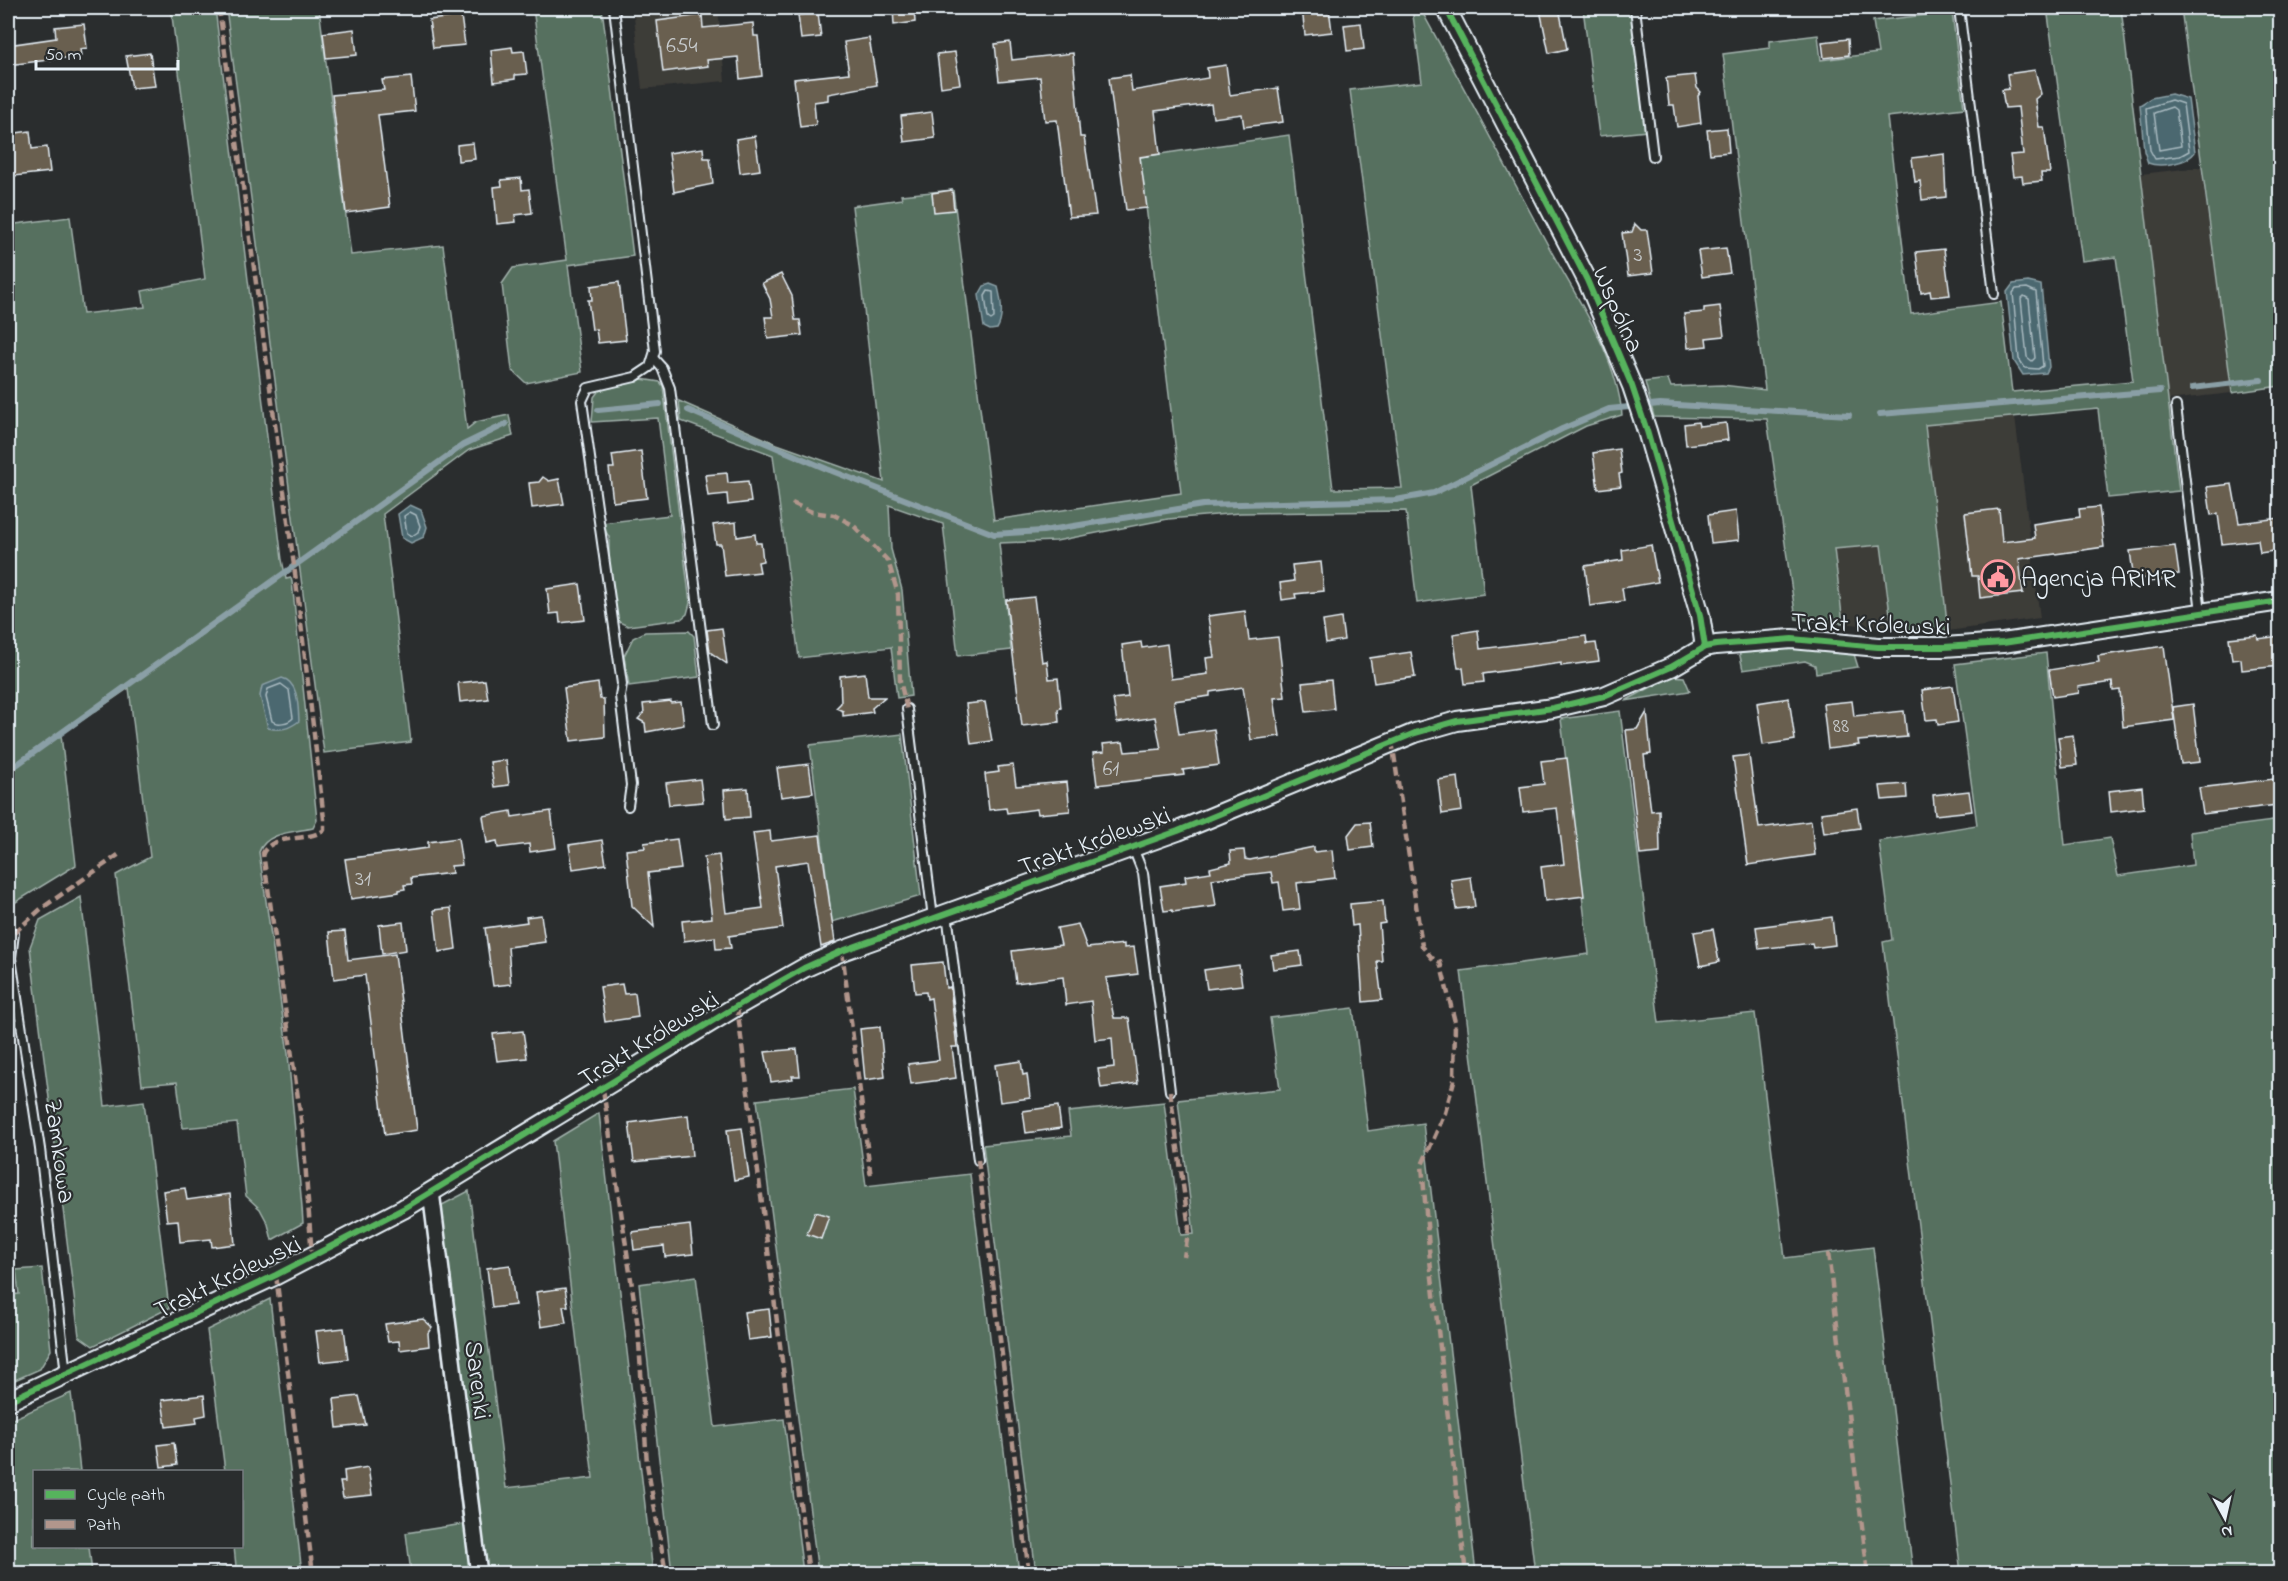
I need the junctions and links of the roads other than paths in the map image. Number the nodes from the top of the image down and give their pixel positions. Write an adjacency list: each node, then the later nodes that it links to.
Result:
1 (614, 8): 7 (lane)
2 (1446, 8): 11 (street, Wspólna)
3 (1635, 8): 5 (lane)
4 (1959, 8): 6 (lane)
5 (1653, 156)
6 (1994, 294)
7 (654, 359): 13 (lane); 14 (lane)
8 (2176, 406): 10 (lane)
9 (2280, 601): 10 (street, Trakt Królewski)
10 (2201, 614): 11 (street, Trakt Królewski)
11 (1705, 647): 15 (street, Trakt Królewski)
12 (907, 709): 16 (lane)
13 (712, 725)
14 (628, 806)
15 (1133, 848): 16 (street, Trakt Królewski); 18 (lane)
16 (940, 914): 19 (lane); 20 (street, Trakt Królewski)
17 (14, 933): 21 (lane, Zamkowa)
18 (1170, 1091)
19 (978, 1160)
20 (431, 1192): 21 (street, Trakt Królewski); 23 (street, Sarenki)
21 (66, 1376): 22 (street, Trakt Królewski)
22 (8, 1401)
23 (479, 1574)

